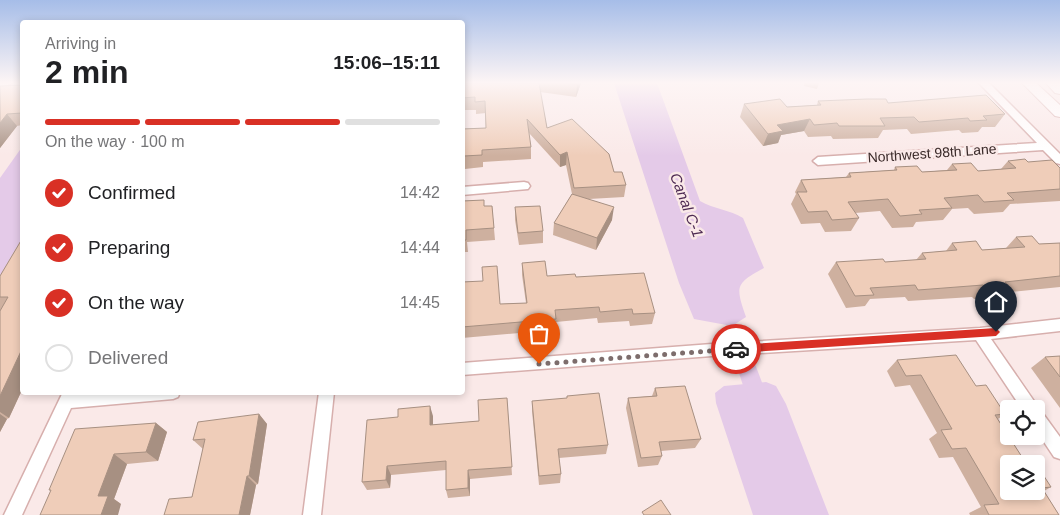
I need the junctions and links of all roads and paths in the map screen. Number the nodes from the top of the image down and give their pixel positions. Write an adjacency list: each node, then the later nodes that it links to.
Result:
1 (1007, 107): 2 (street)
2 (1046, 146): 3 (street); 4 (street, Northwest 98th Lane)
3 (1060, 160)
4 (818, 161)
5 (524, 186): 6 (street)
6 (465, 191)
7 (1060, 326): 8 (street)
8 (980, 334): 9 (street); 13 (street)
9 (465, 369)
10 (111, 395): 12 (street)
11 (327, 395): 17 (street)
12 (69, 397): 16 (street)
13 (1025, 400)
14 (1045, 429): 15 (street)
15 (1060, 451)
16 (13, 515)
17 (312, 515)

